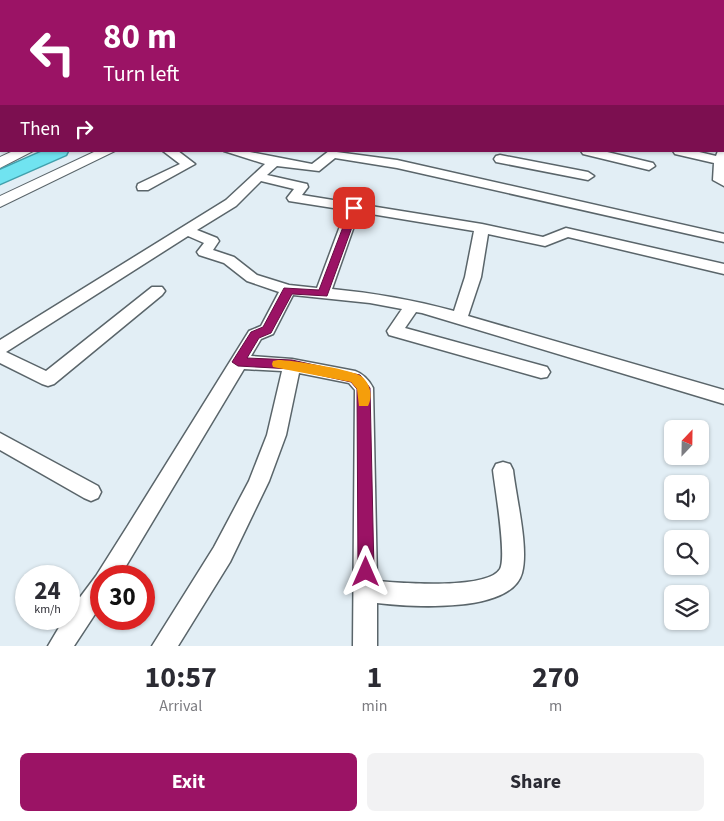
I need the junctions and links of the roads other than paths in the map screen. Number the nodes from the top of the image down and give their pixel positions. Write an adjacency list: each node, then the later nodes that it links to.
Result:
1 (24, 152): 10 (street)
2 (57, 152): 16 (highway)
3 (106, 152): 19 (street)
4 (171, 152): 18 (street)
5 (234, 152): 11 (street)
6 (332, 152): 11 (street); 13 (street)
7 (591, 152): 12 (street)
8 (701, 152): 9 (street)
9 (723, 153): 17 (street)
10 (0, 162)
11 (274, 162): 15 (street)
12 (649, 166)
13 (496, 168): 14 (street); 23 (street)
14 (588, 176)
15 (258, 177): 20 (street); 22 (street)
16 (0, 178)
17 (724, 182)
18 (143, 187)
19 (0, 202)
20 (354, 208): 21 (street); 27 (street)
21 (482, 228): 24 (street); 29 (street)
22 (186, 231): 25 (street); 30 (street)
23 (724, 238)
24 (724, 269)
25 (288, 290): 27 (street); 32 (street)
26 (156, 291): 31 (street)
27 (323, 294): 28 (street)
28 (412, 306): 29 (street); 34 (street)
29 (459, 319): 35 (street)
30 (0, 348)
31 (0, 356)
32 (238, 362): 33 (street); 39 (street)
33 (292, 365): 40 (street); 43 (street)
34 (541, 372)
35 (724, 397)
36 (0, 441): 38 (street)
37 (503, 470): 40 (street)
38 (91, 492)
39 (114, 565)
40 (366, 591): 44 (street)
41 (90, 601): 42 (street)
42 (60, 646)
43 (164, 646)
44 (365, 646)

